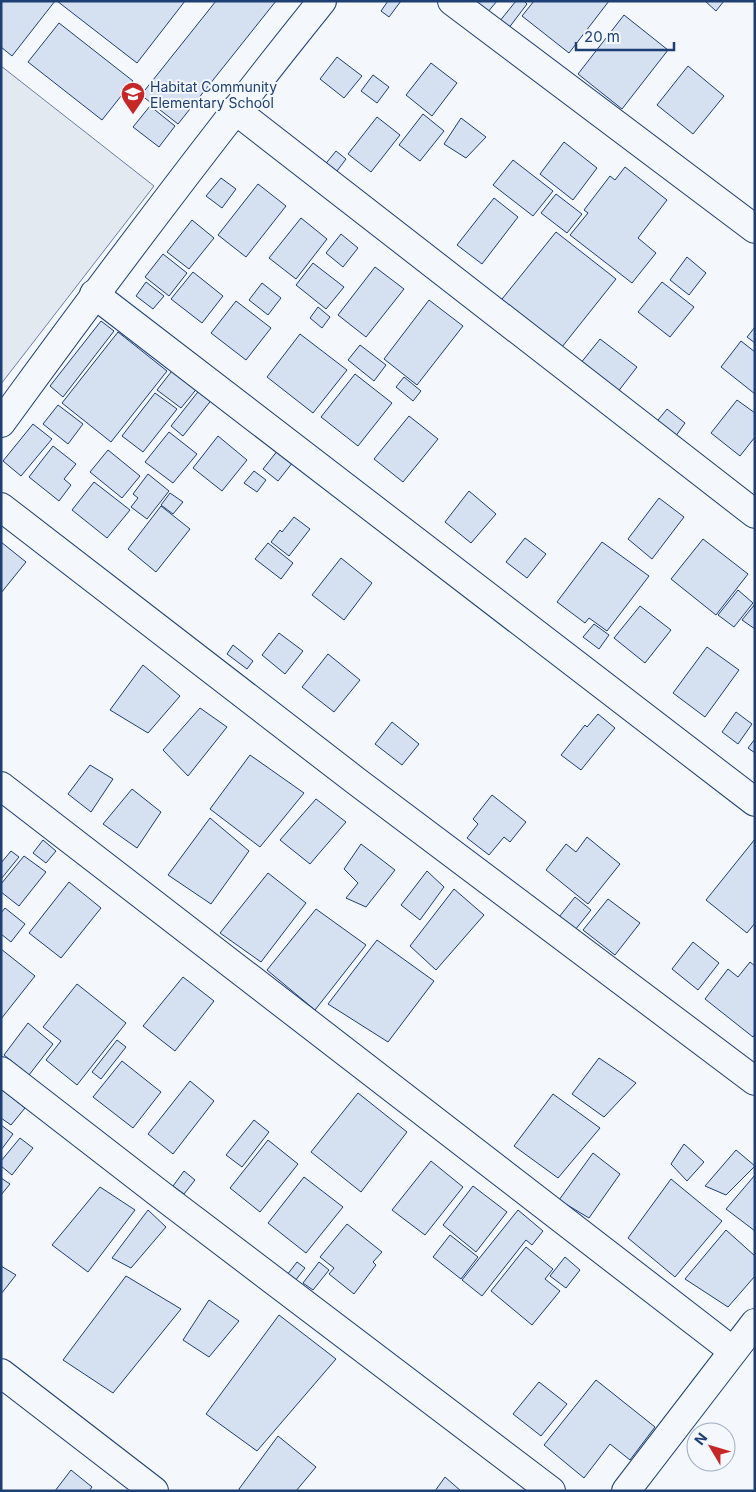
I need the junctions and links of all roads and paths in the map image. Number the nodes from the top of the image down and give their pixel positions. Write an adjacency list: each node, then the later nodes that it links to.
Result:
1 (322, 1): 3 (street)
2 (452, 1): 4 (street)
3 (235, 110): 5 (street); 8 (street)
4 (755, 229)
5 (94, 294): 6 (street); 10 (street)
6 (1, 424)
7 (1, 507): 12 (street)
8 (755, 514)
9 (1, 786): 14 (street)
10 (755, 802)
11 (1, 1071): 17 (street)
12 (755, 1081)
13 (755, 1323): 14 (street)
14 (733, 1351): 18 (street)
15 (1, 1373): 16 (street)
16 (154, 1491)
17 (552, 1491)
18 (626, 1491)

